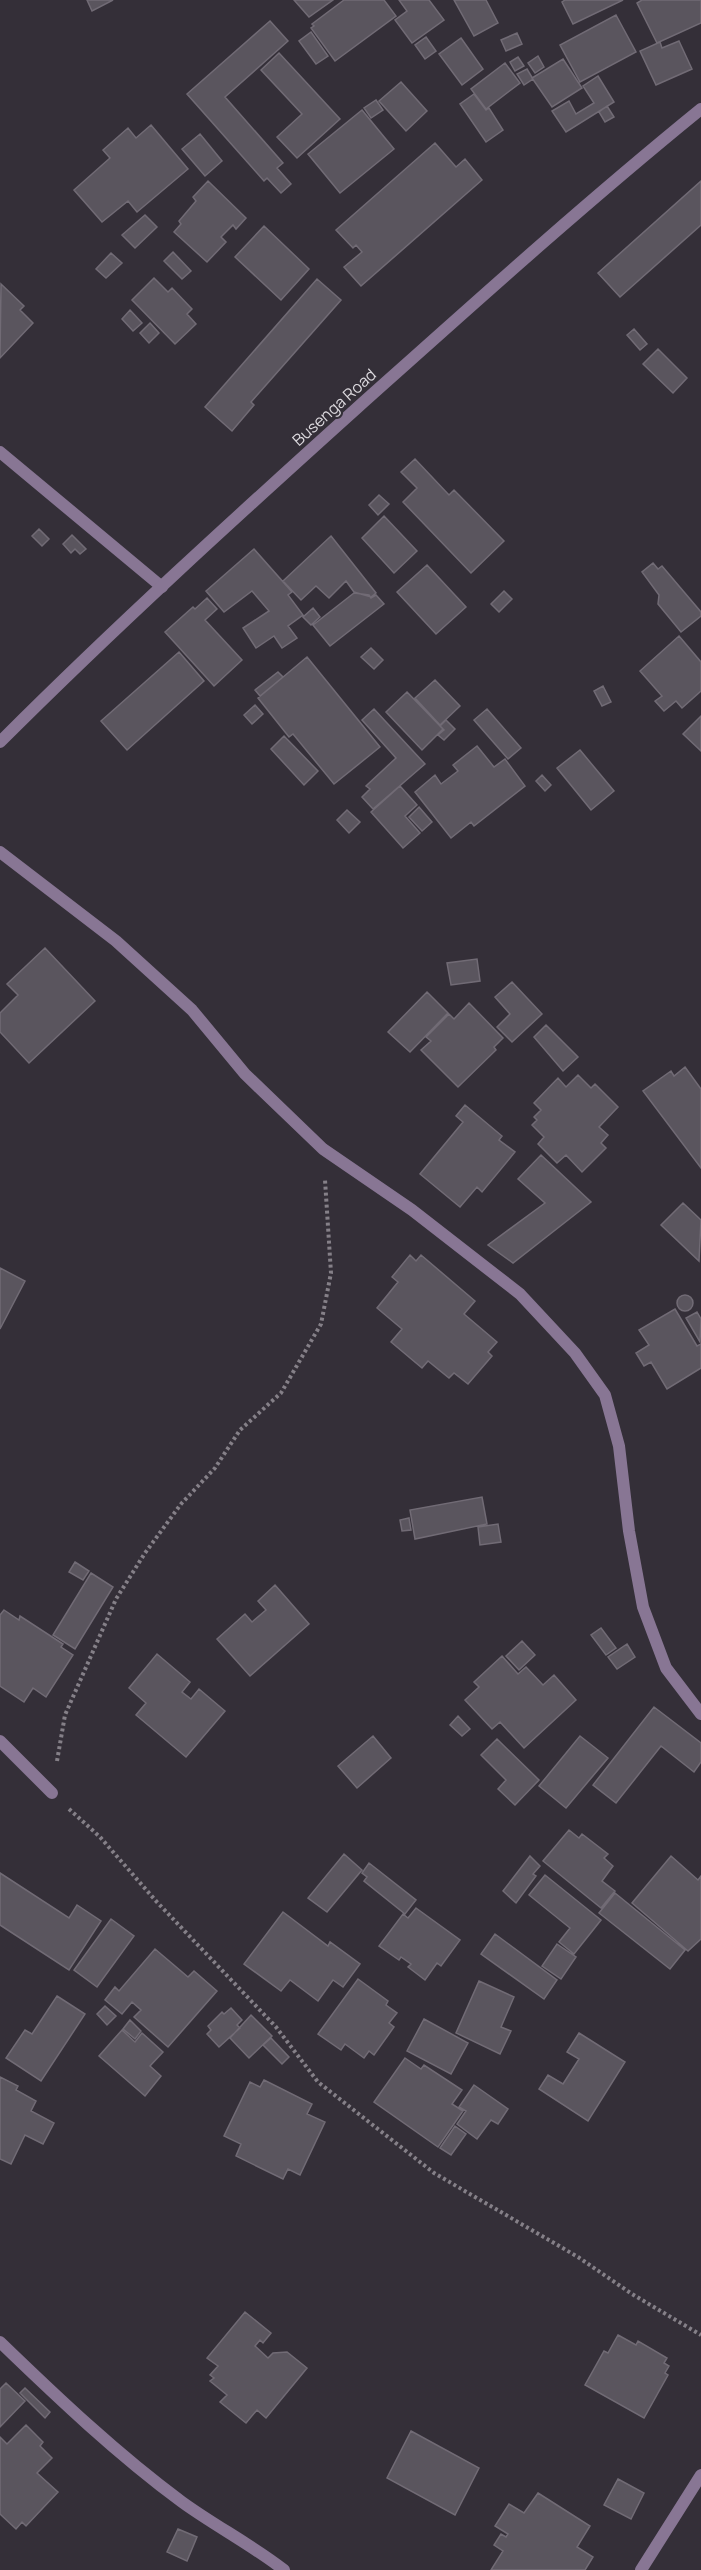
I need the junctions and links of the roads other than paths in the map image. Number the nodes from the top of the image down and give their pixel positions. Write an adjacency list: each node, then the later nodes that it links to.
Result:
1 (701, 109): 3 (street, Busenga Road)
2 (0, 452): 3 (street)
3 (162, 587): 4 (street, Busenga Road)
4 (0, 742)
5 (0, 852): 6 (street)
6 (701, 1714)
7 (0, 1741): 8 (street)
8 (52, 1793)
9 (0, 2342): 11 (street)
10 (701, 2475): 12 (street)
11 (284, 2570)
12 (641, 2570)

